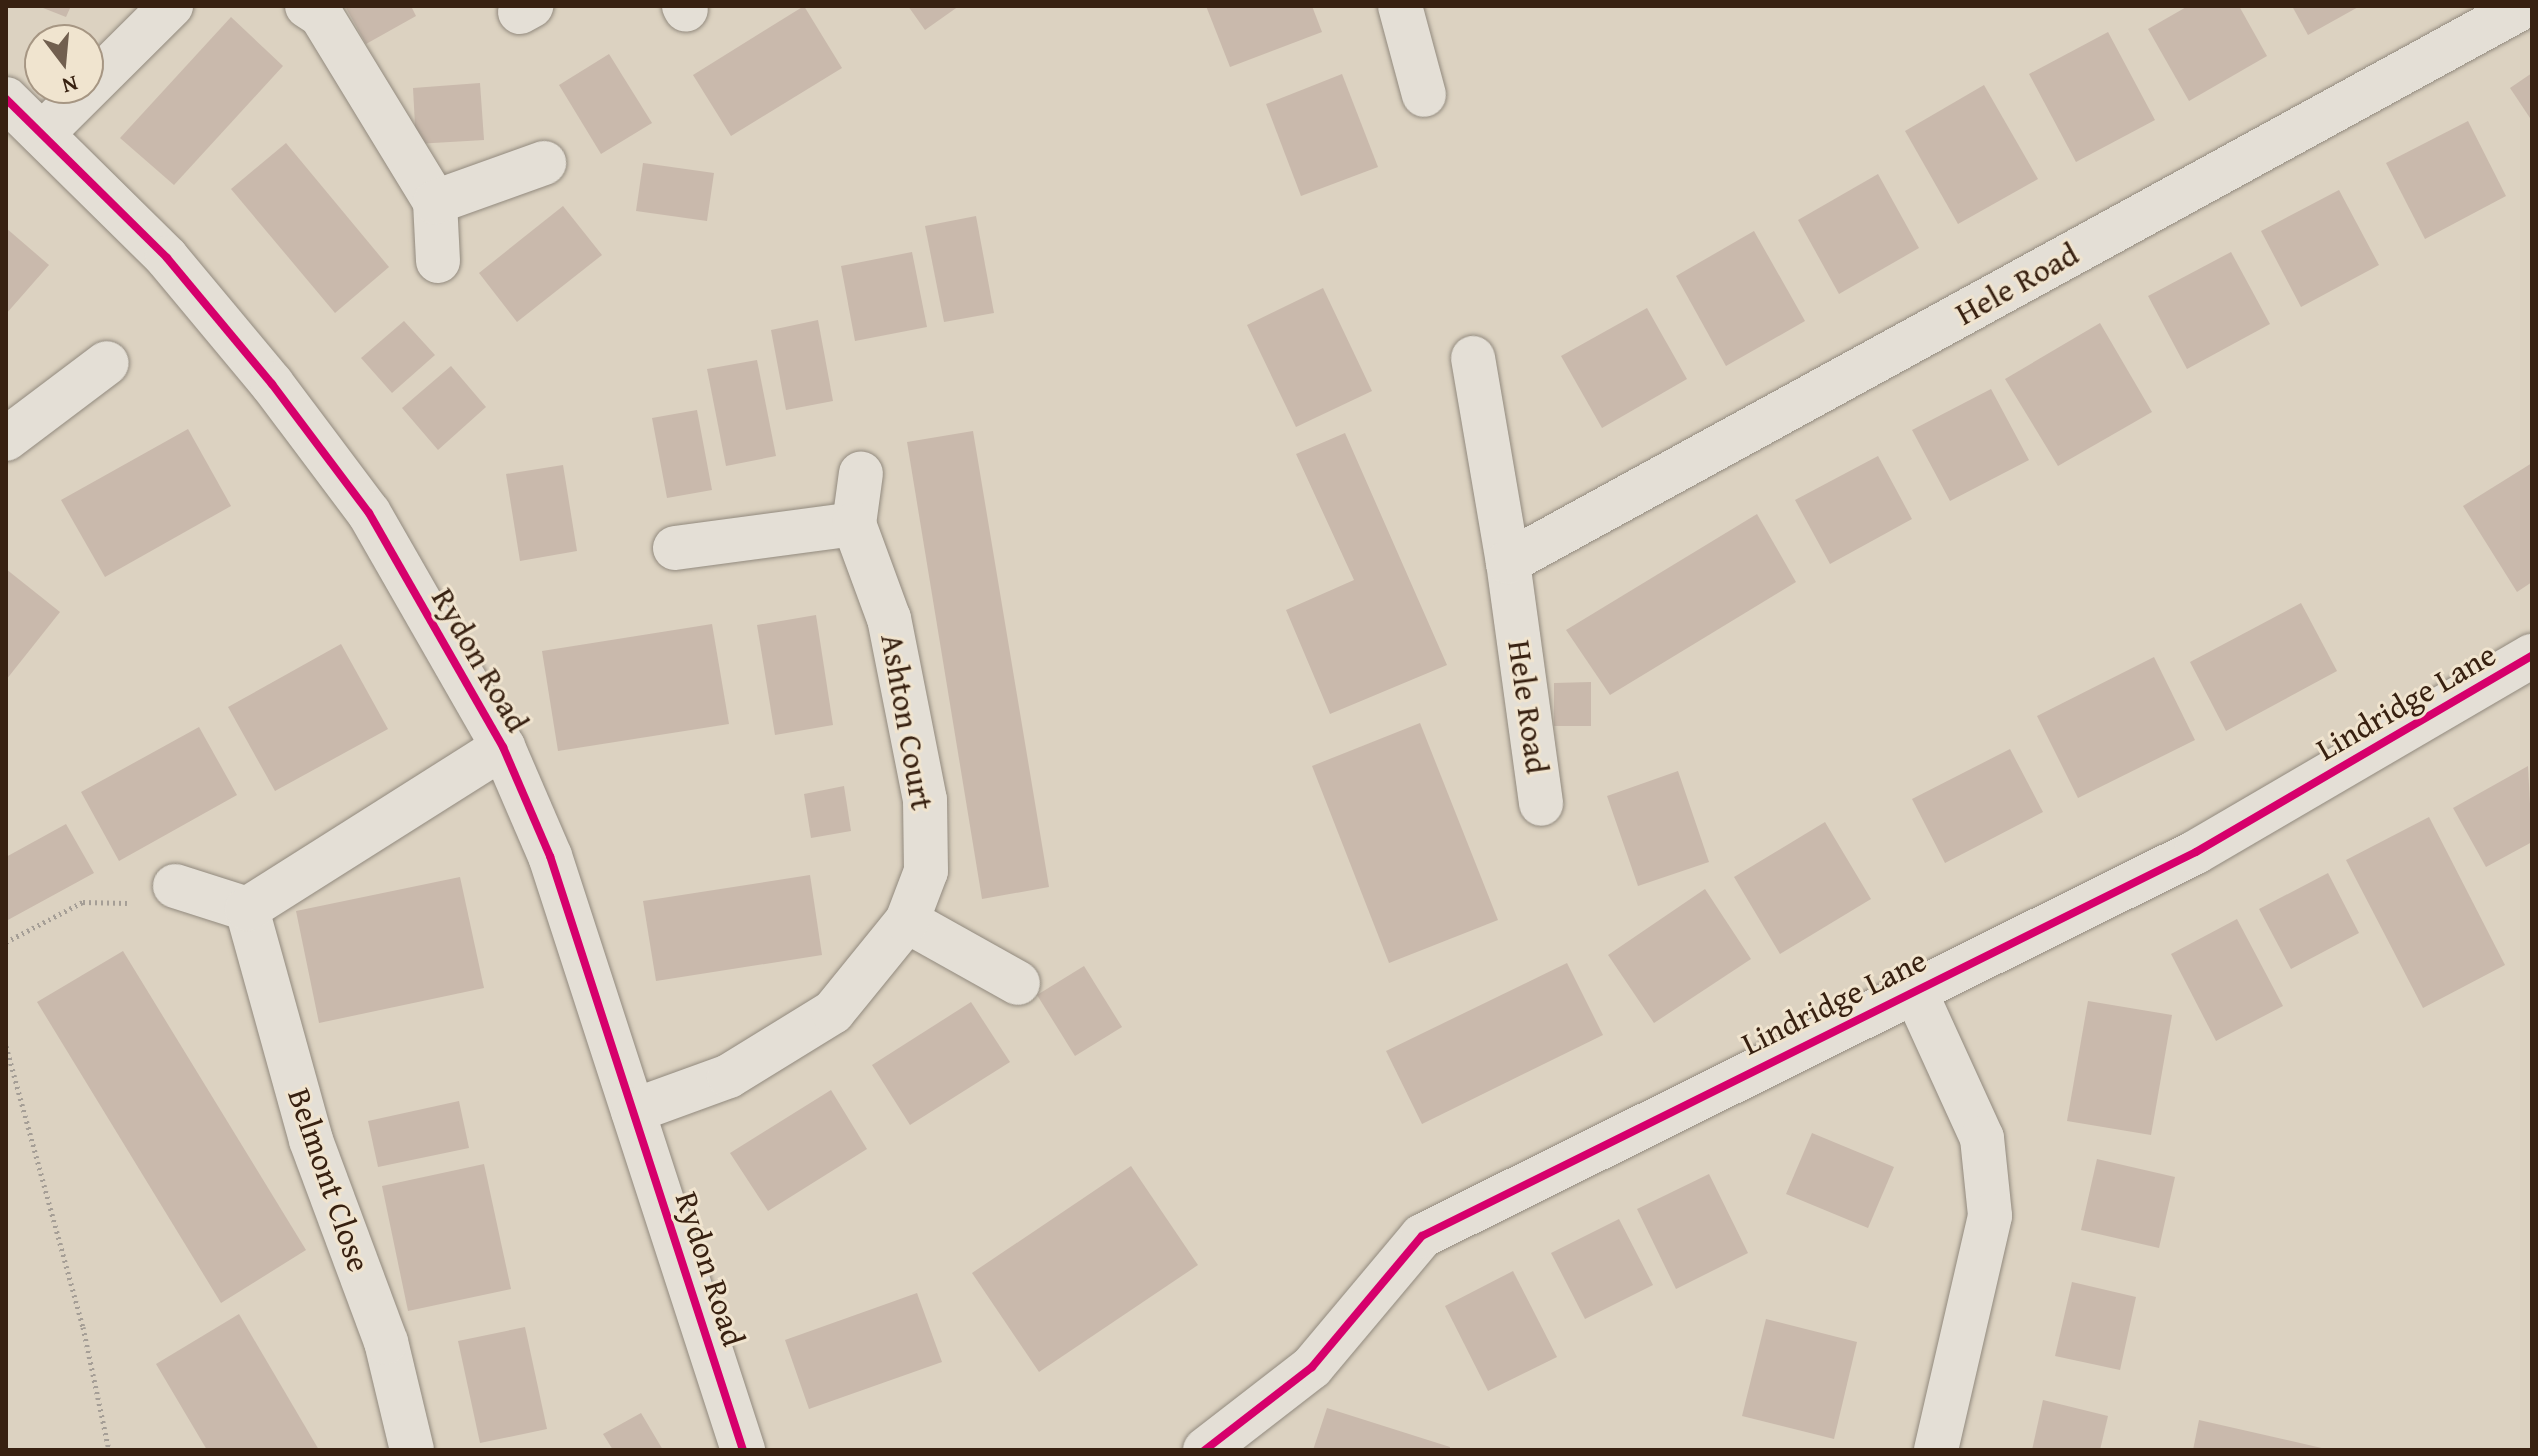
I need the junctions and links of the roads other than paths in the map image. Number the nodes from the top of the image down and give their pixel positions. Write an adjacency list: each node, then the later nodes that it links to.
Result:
1 (171, 6): 7 (street)
2 (307, 6): 9 (street)
3 (1400, 6): 5 (street)
4 (2525, 6): 17 (street, Hele Road)
5 (1424, 95)
6 (6, 99): 7 (street, Rydon Road)
7 (42, 134): 19 (street, Rydon Road)
8 (544, 163): 9 (street)
9 (435, 202): 10 (street)
10 (438, 261)
11 (1473, 358): 17 (street, Hele Road)
12 (107, 363): 13 (street)
13 (6, 439)
14 (861, 473): 15 (street, Ashton Court)
15 (854, 524): 16 (street); 23 (street, Ashton Court)
16 (675, 548)
17 (1508, 562): 20 (street, Hele Road)
18 (2532, 656): 25 (street, Lindridge Lane)
19 (503, 747): 22 (street); 26 (street, Rydon Road)
20 (1541, 804)
21 (175, 886): 22 (street)
22 (247, 909): 27 (street, Belmont Close)
23 (907, 921): 24 (street); 26 (street, Ashton Court)
24 (1018, 983)
25 (1914, 989): 29 (street, Lindridge Lane); 30 (street)
26 (633, 1111): 28 (street, Rydon Road)
27 (412, 1450)
28 (743, 1450)
29 (1205, 1450)
30 (1936, 1450)

